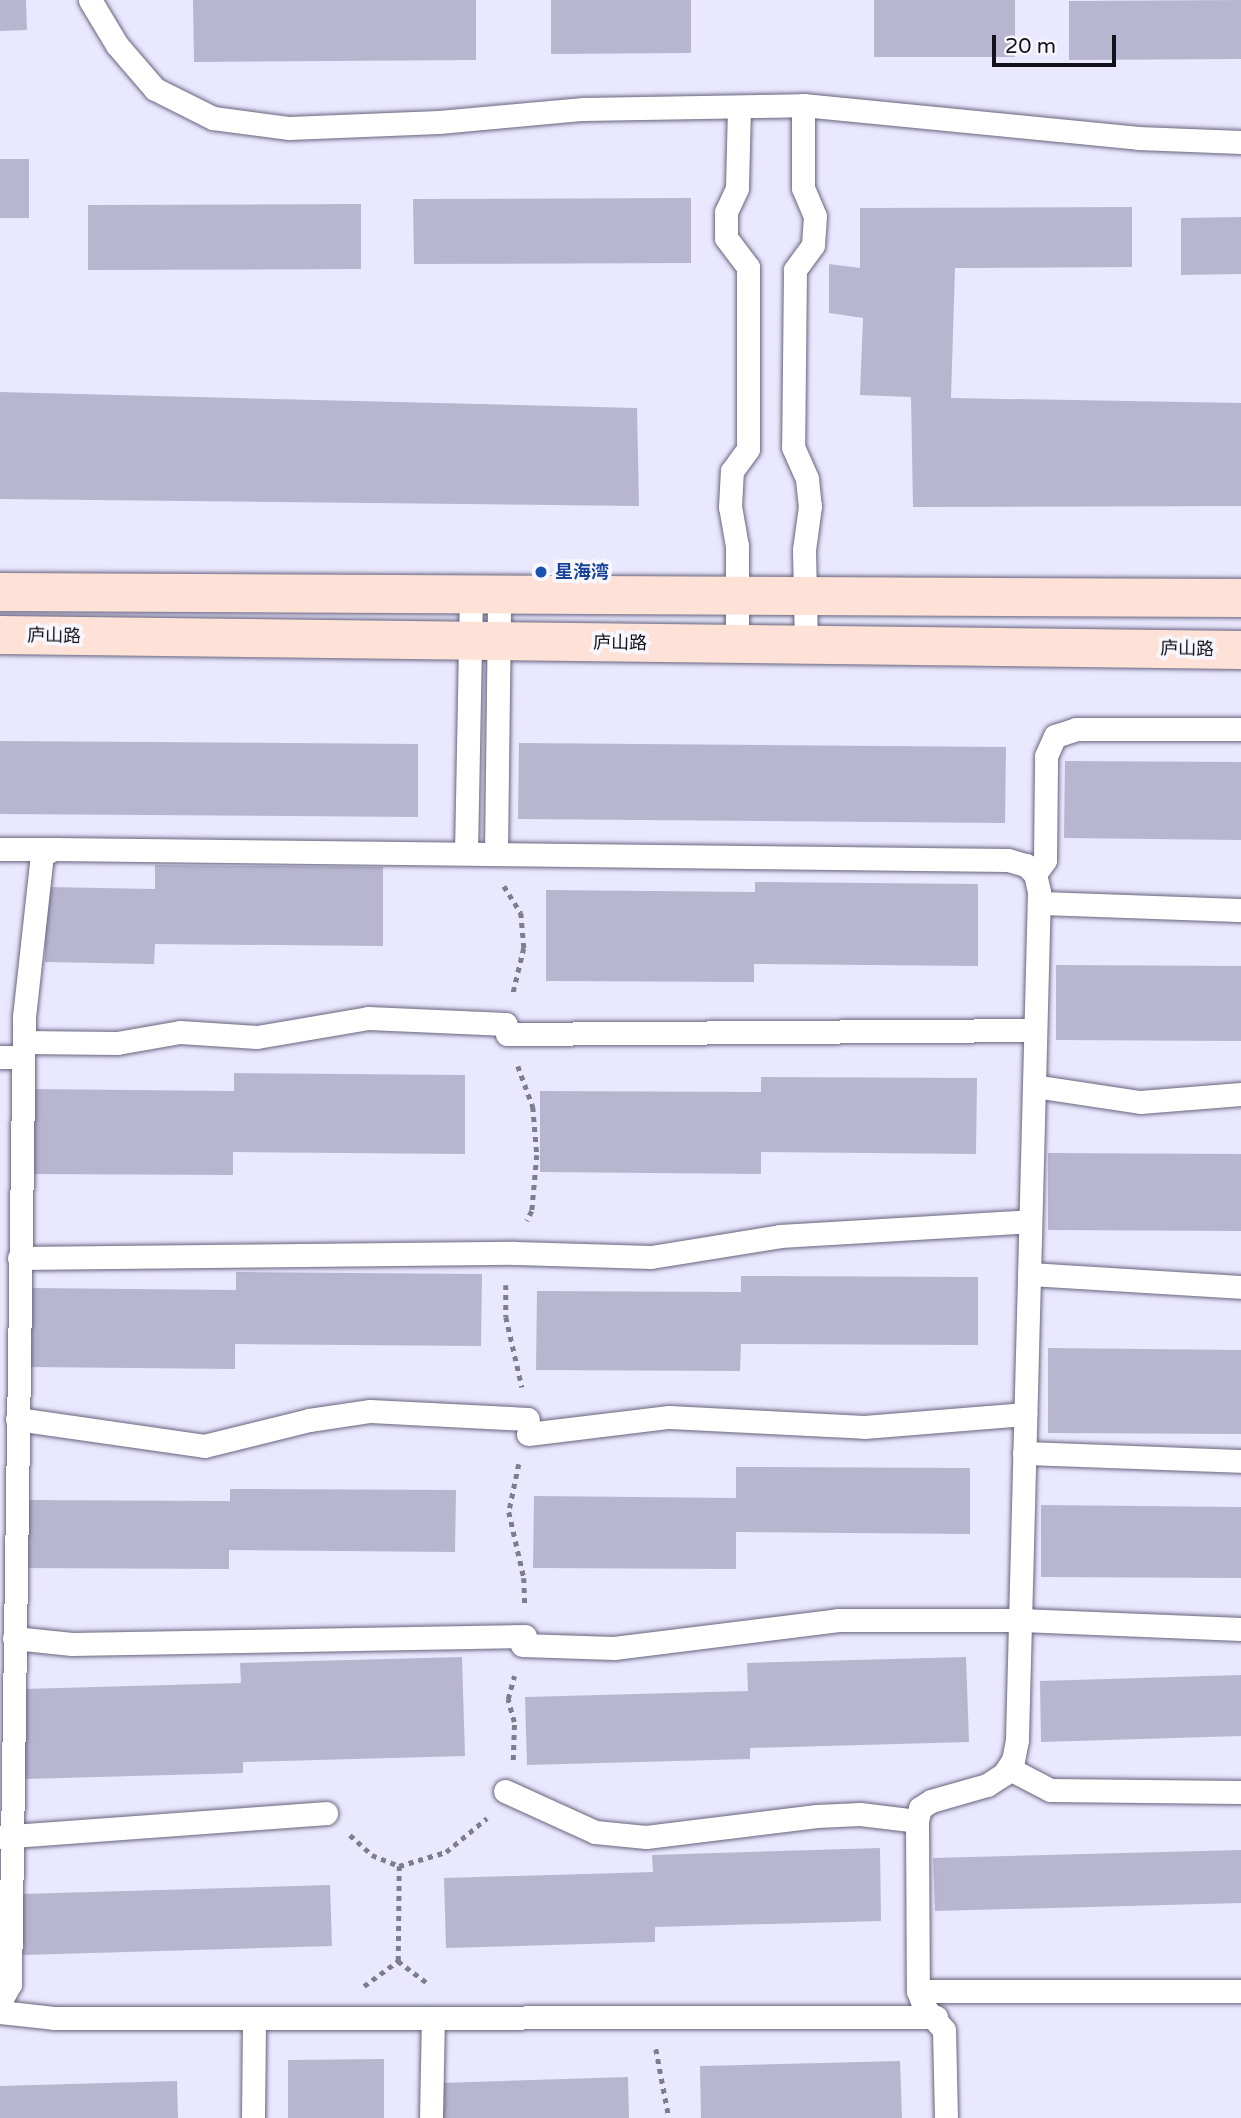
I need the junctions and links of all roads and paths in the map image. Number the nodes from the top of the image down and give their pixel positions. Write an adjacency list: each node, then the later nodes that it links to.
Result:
1 (90, 0): 3 (lane)
2 (803, 105): 3 (lane); 4 (lane); 8 (lane)
3 (738, 107): 7 (lane)
4 (1241, 142)
5 (0, 592): 6 (street)
6 (485, 598): 7 (street); 11 (lane)
7 (737, 598): 8 (street); 12 (lane)
8 (805, 598): 9 (street); 13 (lane)
9 (1241, 598)
10 (0, 635): 11 (street, 庐山路)
11 (484, 641): 12 (street, 庐山路); 18 (lane); 19 (lane)
12 (737, 644): 13 (street, 庐山路)
13 (806, 645): 14 (street, 庐山路)
14 (1241, 650)
15 (1241, 729): 20 (lane)
16 (0, 849): 17 (lane)
17 (54, 849): 18 (lane); 24 (lane)
18 (466, 853): 19 (lane)
19 (496, 854): 20 (lane)
20 (1035, 874): 21 (lane)
21 (1038, 903): 22 (lane); 23 (lane)
22 (1241, 909)
23 (1035, 1030): 24 (lane); 26 (lane)
24 (23, 1050): 25 (lane); 29 (lane)
25 (0, 1057)
26 (1034, 1086): 27 (lane); 28 (lane)
27 (1241, 1094)
28 (1030, 1221): 29 (lane); 30 (lane)
29 (13, 1267): 33 (lane)
30 (1029, 1274): 31 (lane); 32 (lane)
31 (1241, 1287)
32 (1025, 1414): 33 (lane); 34 (lane)
33 (17, 1419): 35 (lane)
34 (1024, 1452): 36 (lane); 37 (lane)
35 (8, 1457): 39 (lane)
36 (1241, 1461)
37 (1019, 1620): 38 (lane); 39 (lane); 41 (lane)
38 (1241, 1629)
39 (15, 1638): 40 (lane)
40 (7, 1681): 46 (lane)
41 (1009, 1768): 43 (lane); 45 (lane)
42 (505, 1791): 45 (lane)
43 (1241, 1792)
44 (326, 1813): 46 (lane)
45 (917, 1821): 49 (lane)
46 (6, 1837): 51 (lane)
47 (399, 1867): 48 (path)
48 (398, 1961)
49 (918, 1991): 50 (lane); 54 (lane)
50 (1241, 1991)
51 (0, 2002)
52 (0, 2012): 55 (lane)
53 (651, 2017): 54 (lane); 56 (lane); 59 (path)
54 (936, 2017): 60 (lane)
55 (254, 2018): 56 (lane); 57 (lane)
56 (433, 2018): 58 (lane)
57 (253, 2118)
58 (431, 2118)
59 (668, 2118)
60 (946, 2118)

